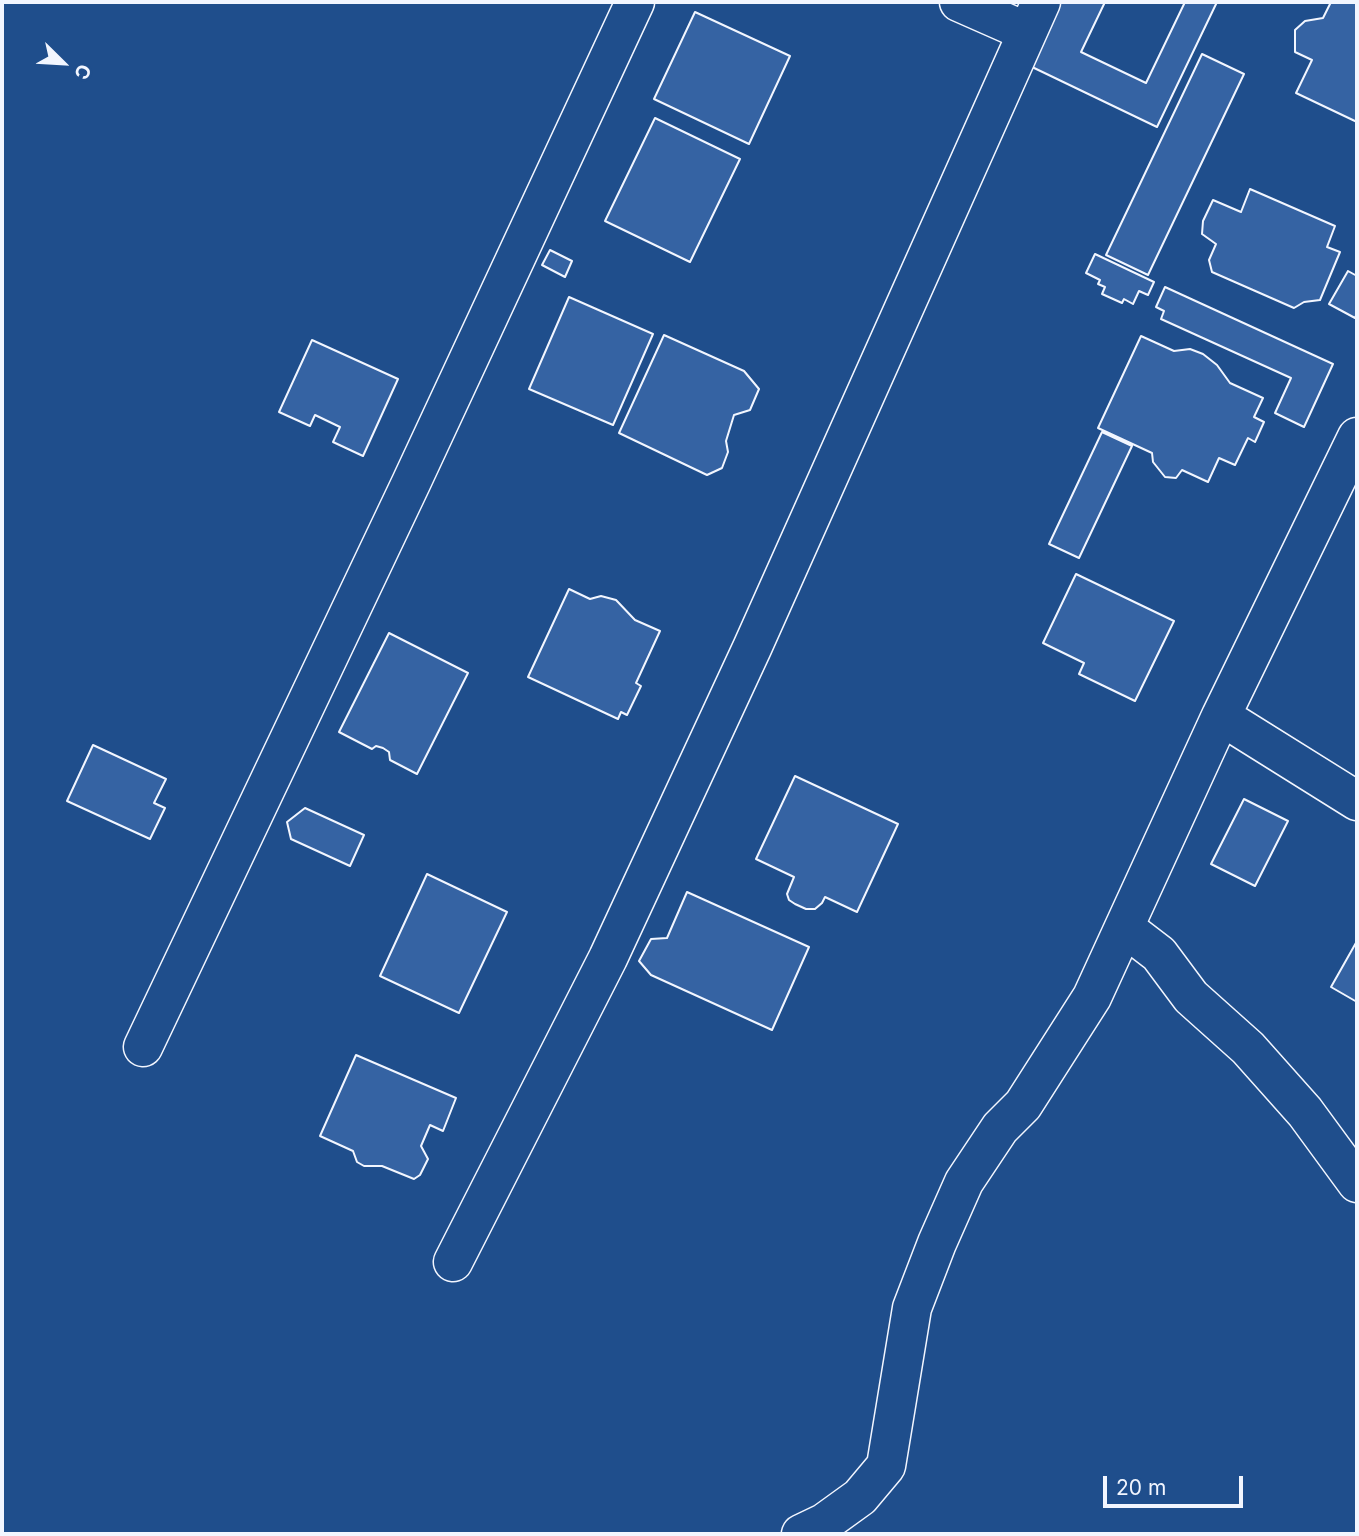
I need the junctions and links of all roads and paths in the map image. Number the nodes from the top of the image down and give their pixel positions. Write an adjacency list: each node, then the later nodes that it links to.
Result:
1 (635, 2): 8 (street)
2 (959, 2): 3 (street)
3 (1034, 17): 10 (street)
4 (1357, 437): 5 (street)
5 (1221, 716): 6 (street); 7 (street)
6 (1357, 801)
7 (1125, 928): 9 (street); 11 (street)
8 (143, 1047)
9 (1357, 1183)
10 (453, 1262)
11 (802, 1534)

